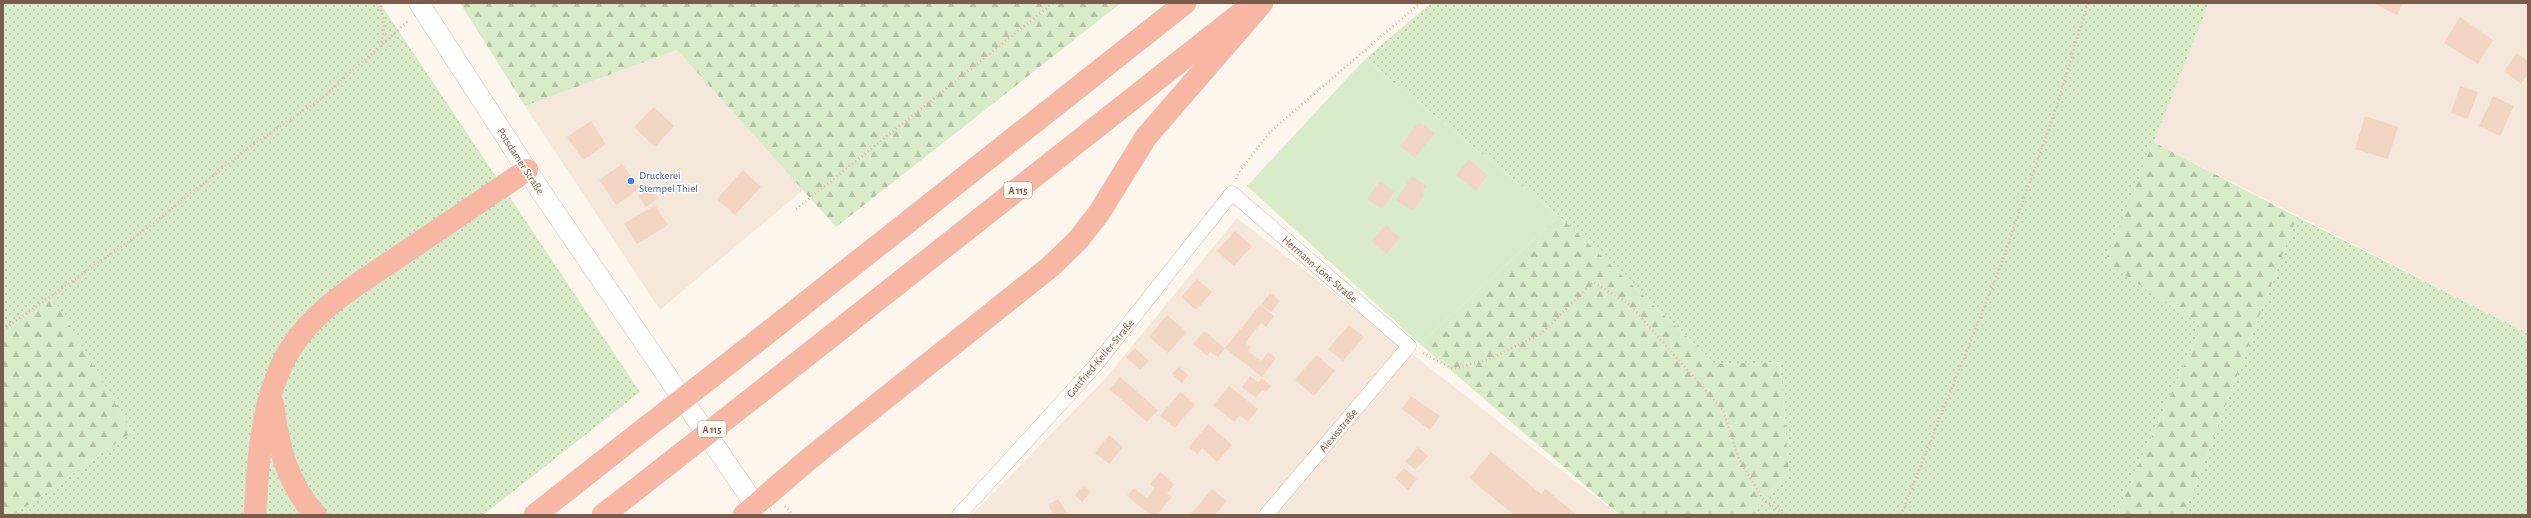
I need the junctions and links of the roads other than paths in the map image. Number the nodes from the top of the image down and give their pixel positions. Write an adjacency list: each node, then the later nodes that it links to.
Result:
1 (1185, 3): 12 (highway, bridge)
2 (1253, 3): 13 (highway, A 115, bridge)
3 (1262, 3): 9 (highway)
4 (416, 10): 5 (main road, Potsdamer Straße)
5 (527, 170): 8 (highway); 9 (main road, Potsdamer Straße)
6 (1232, 193): 7 (street, Hermann-Löns-Straße); 14 (street, Gottfried-Keller-Straße)
7 (1409, 346): 15 (street, Alexisstraße)
8 (272, 395): 10 (highway); 11 (highway)
9 (754, 512)
10 (255, 515)
11 (316, 515)
12 (535, 515)
13 (603, 515)
14 (959, 515)
15 (1266, 515)

